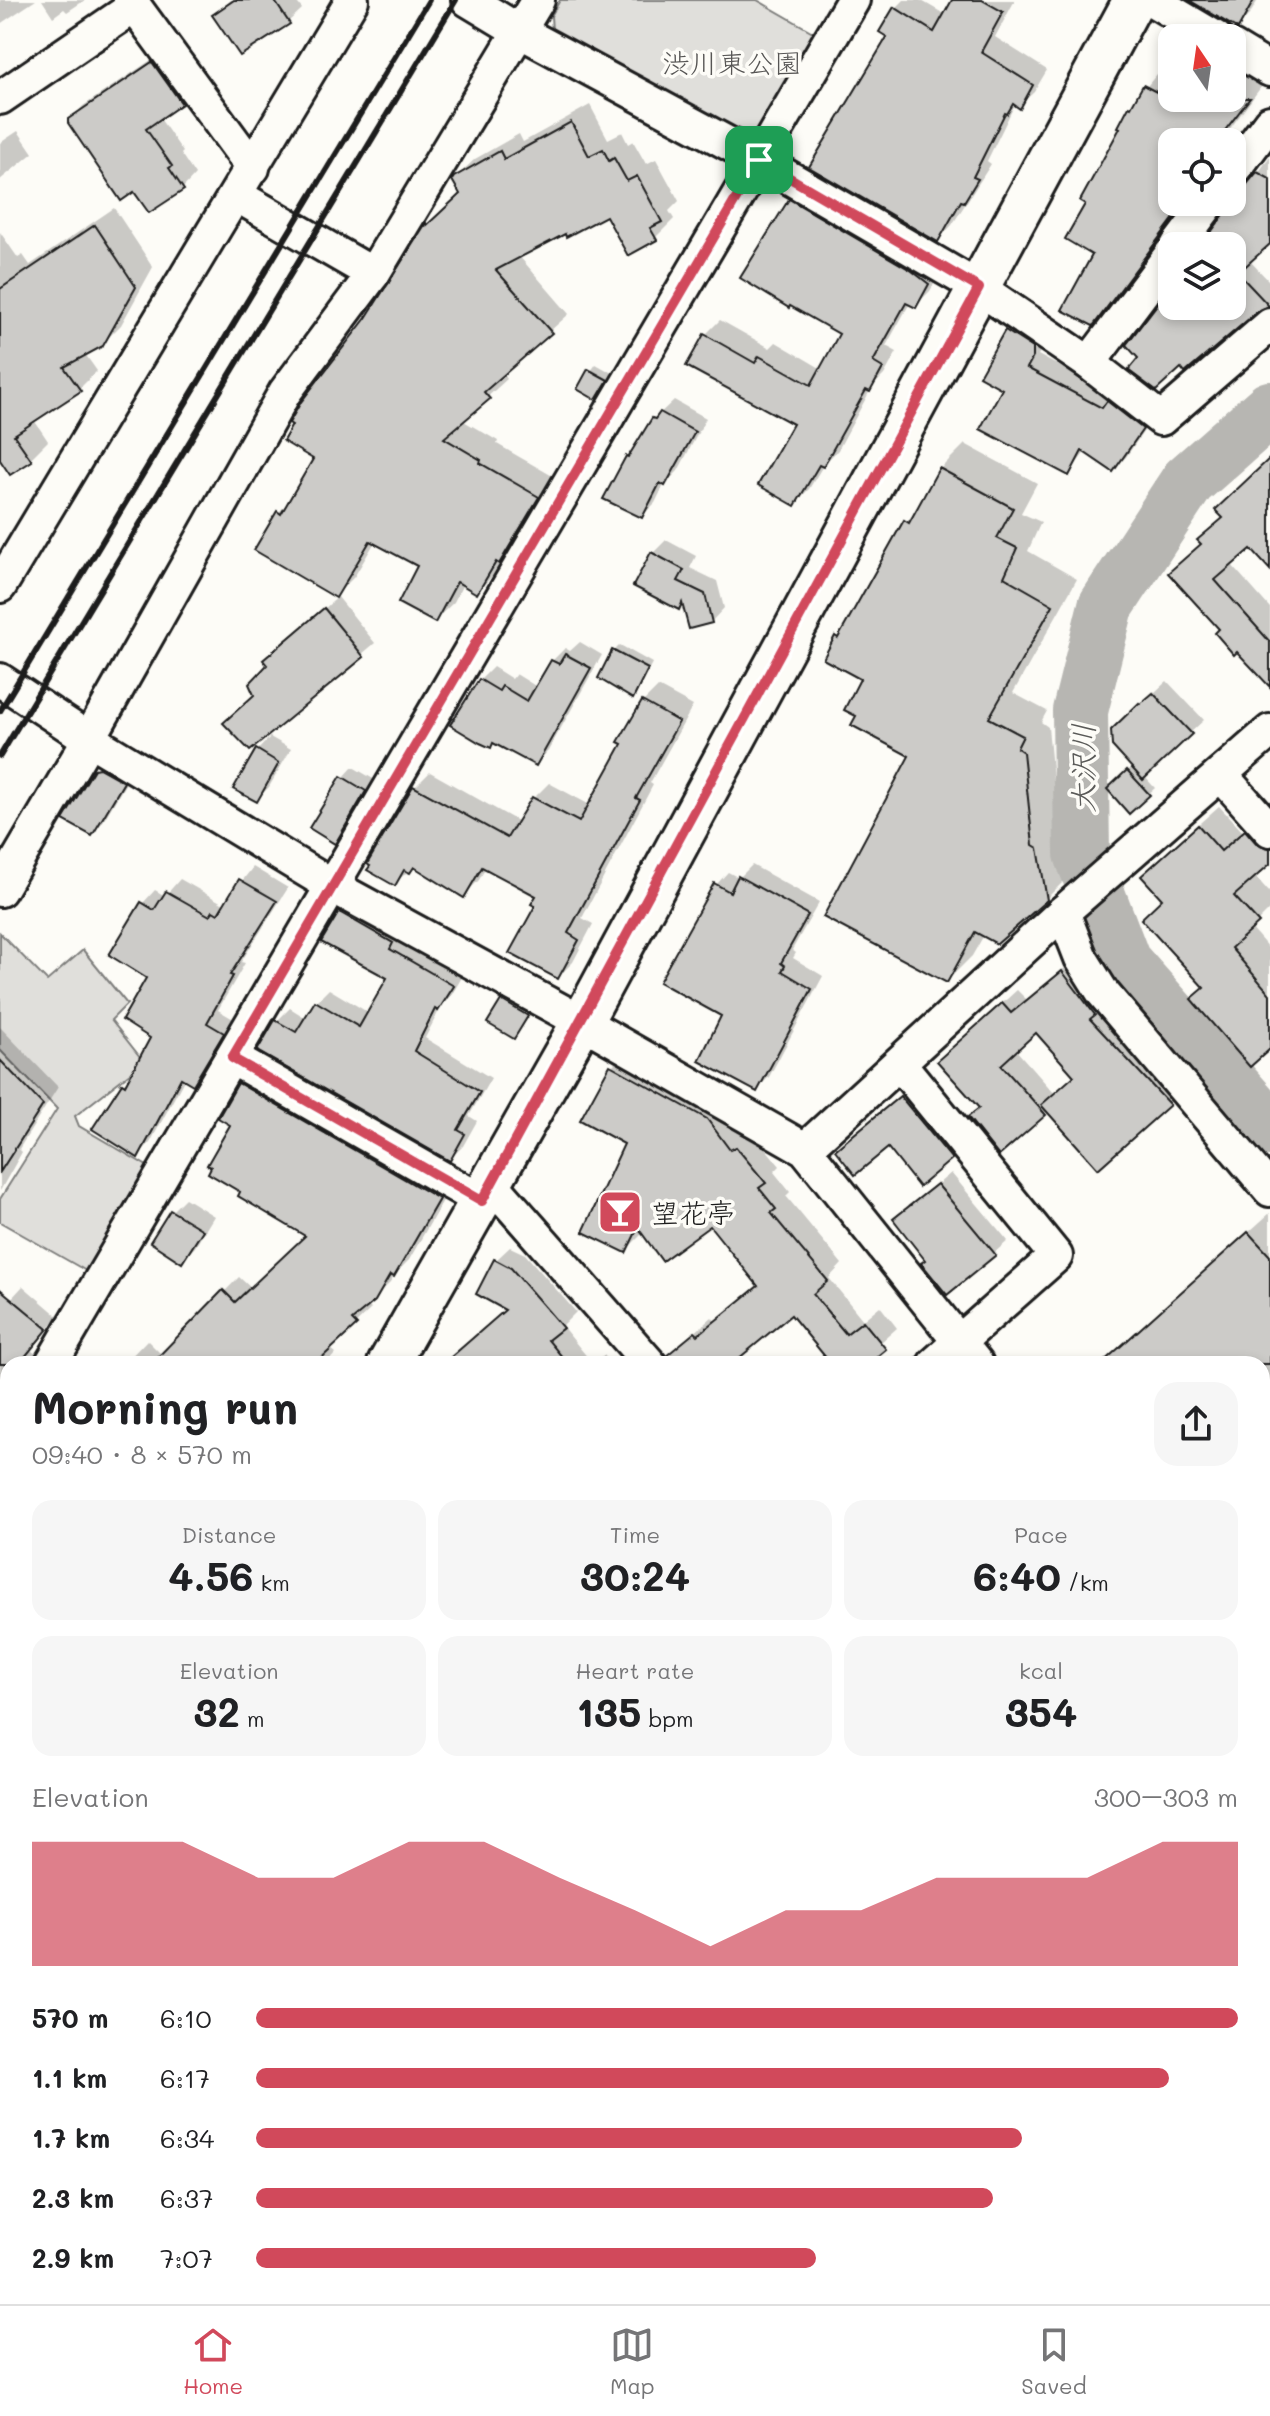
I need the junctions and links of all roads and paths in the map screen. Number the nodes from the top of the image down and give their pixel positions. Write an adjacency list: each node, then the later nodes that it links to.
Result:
1 (352, 0): 16 (street)
2 (468, 0): 9 (street)
3 (538, 0): 9 (street)
4 (853, 0): 15 (street)
5 (1134, 0): 20 (street)
6 (1152, 0): 8 (street)
7 (132, 3): 12 (street); 16 (street)
8 (1192, 24)
9 (521, 32): 15 (street); 19 (street)
10 (1246, 55): 11 (street)
11 (1270, 70)
12 (0, 98)
13 (1270, 122): 14 (street)
14 (1246, 154)
15 (759, 160): 20 (street); 29 (street)
16 (253, 168): 17 (street)
17 (236, 195): 19 (street); 23 (street)
18 (1158, 272): 22 (street)
19 (373, 274): 26 (street)
20 (979, 288): 22 (street); 32 (street)
21 (1270, 325): 22 (street)
22 (1089, 363)
23 (0, 586)
24 (0, 680): 26 (street)
25 (1270, 731): 27 (street)
26 (89, 739): 29 (street); 30 (street)
27 (1222, 776): 28 (street); 31 (street)
28 (1270, 830)
29 (334, 887): 32 (street); 33 (street)
30 (0, 890)
31 (1063, 912): 34 (street); 36 (street)
32 (582, 1022): 35 (street); 37 (street)
33 (232, 1058): 37 (street); 39 (street)
34 (900, 1064): 35 (street); 38 (street)
35 (805, 1149): 38 (street)
36 (1270, 1190)
37 (486, 1192): 40 (street); 41 (street)
38 (968, 1353)
39 (56, 1356)
40 (393, 1356)
41 (642, 1356)

